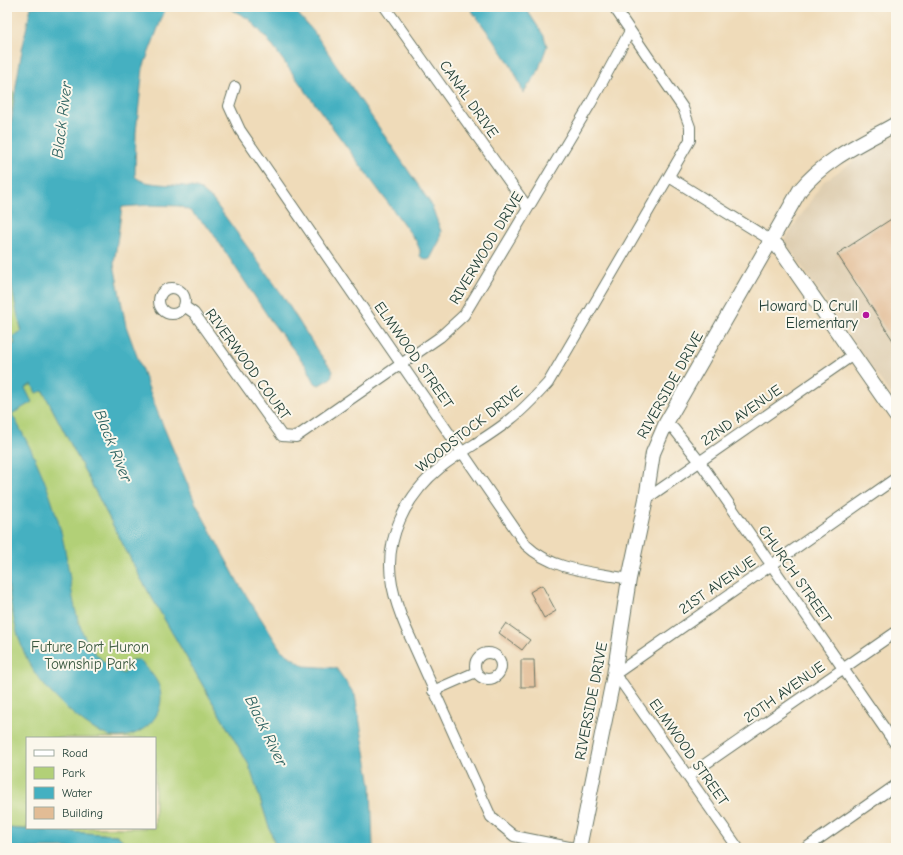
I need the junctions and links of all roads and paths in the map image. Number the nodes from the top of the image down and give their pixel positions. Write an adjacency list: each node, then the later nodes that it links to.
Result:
1 (385, 7): 7 (street, CANAL DRIVE)
2 (614, 7): 3 (street, WOODSTOCK DRIVE)
3 (630, 31): 6 (street, WOODSTOCK DRIVE); 7 (street, RIVERWOOD DRIVE)
4 (234, 87): 11 (street, ELMWOOD STREET)
5 (896, 124): 8 (street, RIVERSIDE DRIVE)
6 (669, 177): 8 (street); 15 (street, WOODSTOCK DRIVE)
7 (528, 208): 11 (street, RIVERWOOD DRIVE)
8 (772, 241): 10 (street); 13 (street, RIVERSIDE DRIVE)
9 (184, 306): 14 (street, RIVERWOOD COURT)
10 (853, 355): 12 (street); 16 (street, 22ND AVENUE)
11 (401, 363): 14 (street, RIVERWOOD DRIVE); 15 (street, ELMWOOD STREET)
12 (896, 416)
13 (666, 423): 16 (street, CHURCH STREET); 18 (street, RIVERSIDE DRIVE)
14 (289, 438)
15 (462, 452): 20 (street, ELMWOOD STREET); 25 (street, WOODSTOCK DRIVE)
16 (700, 462): 18 (street, 22ND AVENUE); 19 (street, CHURCH STREET)
17 (896, 478): 19 (street, 21ST AVENUE)
18 (646, 499): 20 (street, RIVERSIDE DRIVE)
19 (771, 566): 22 (street, CHURCH STREET); 24 (street, 21ST AVENUE)
20 (629, 579): 24 (street, RIVERSIDE DRIVE)
21 (896, 632): 22 (street, 20TH AVENUE)
22 (843, 669): 26 (street, CHURCH STREET); 27 (street, 20TH AVENUE)
23 (476, 672): 25 (street)
24 (614, 675): 27 (street, ELMWOOD STREET); 30 (street, RIVERSIDE DRIVE)
25 (433, 691): 29 (street, WOODSTOCK DRIVE)
26 (896, 745)
27 (688, 776): 31 (street, ELMWOOD STREET)
28 (896, 785): 32 (street)
29 (574, 848)
30 (579, 848)
31 (738, 848)
32 (806, 848)

